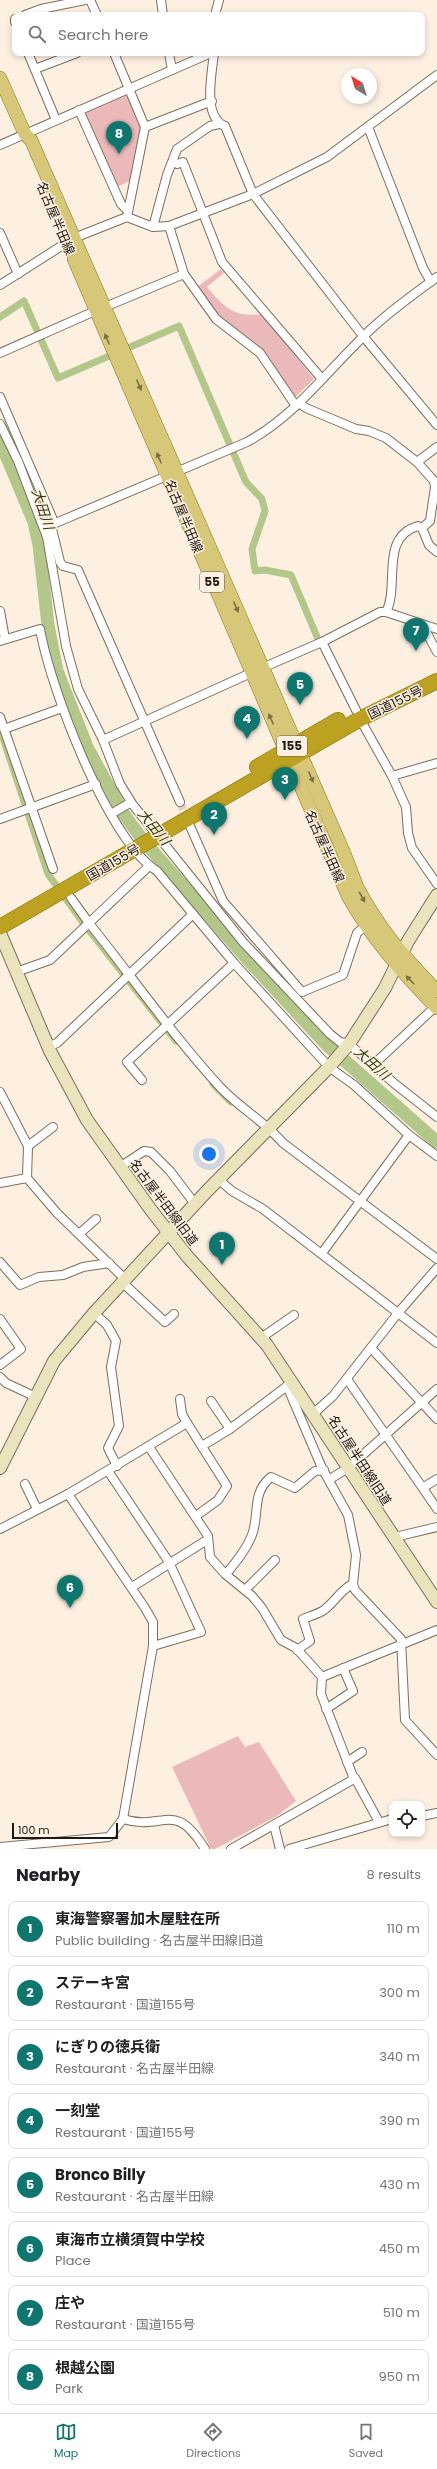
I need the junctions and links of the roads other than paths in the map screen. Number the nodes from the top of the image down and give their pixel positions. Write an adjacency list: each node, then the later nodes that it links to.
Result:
1 (85, 0): 5 (street)
2 (90, 0): 6 (street)
3 (160, 0): 7 (street)
4 (219, 0): 8 (street)
5 (32, 12)
6 (96, 12)
7 (162, 12)
8 (217, 12)
9 (29, 56): 15 (street)
10 (70, 56): 15 (street)
11 (115, 56): 19 (street)
12 (170, 56): 16 (street)
13 (204, 56): 16 (street)
14 (214, 56): 20 (street)
15 (35, 69): 22 (street)
16 (172, 70): 19 (street)
17 (437, 75): 25 (street)
18 (0, 78): 26 (main road, 名古屋半田線 / 55)
19 (128, 88): 21 (street); 24 (street)
20 (212, 101): 23 (street); 24 (street)
21 (79, 110): 22 (street); 31 (street)
22 (56, 120): 26 (street)
23 (219, 124): 29 (street); 32 (street)
24 (146, 127): 31 (street)
25 (368, 127): 29 (street); 38 (street)
26 (25, 134): 27 (street); 35 (main road, 名古屋半田線 / 55)
27 (0, 145)
28 (177, 164): 30 (street)
29 (253, 194): 30 (street); 41 (street)
30 (202, 213): 33 (street); 43 (street)
31 (127, 214): 32 (street); 35 (street)
32 (152, 226): 33 (street)
33 (169, 226): 37 (street)
34 (0, 233): 36 (street)
35 (71, 240): 36 (street); 40 (main road, 名古屋半田線 / 55)
36 (18, 274): 39 (street)
37 (184, 274): 40 (street); 45 (street)
38 (434, 279): 41 (street)
39 (0, 285)
40 (100, 309): 42 (street); 50 (main road, 名古屋半田線 / 55)
41 (363, 336): 43 (street); 47 (street)
42 (0, 353)
43 (322, 379): 45 (street)
44 (0, 397): 52 (street)
45 (297, 405): 49 (street); 50 (street)
46 (0, 424): 70 (street)
47 (437, 425)
48 (437, 447): 49 (street)
49 (416, 462): 51 (street)
50 (171, 473): 52 (street); 62 (main road, 名古屋半田線 / 55)
51 (434, 519): 53 (street)
52 (54, 522): 68 (street)
53 (422, 528): 54 (street); 56 (street)
54 (437, 552)
55 (0, 611): 59 (street)
56 (386, 612): 57 (street); 60 (street)
57 (423, 626): 58 (street); 61 (street)
58 (437, 629)
59 (2, 640): 65 (street)
60 (322, 642): 62 (street); 66 (street)
61 (437, 652)
62 (257, 670): 68 (street); 71 (main road, 名古屋半田線 / 55)
63 (437, 670): 66 (highway, 国道155号 / 155)
64 (437, 681): 66 (highway, 国道155号 / 155)
65 (62, 708): 69 (street); 74 (street)
66 (358, 714): 71 (highway, 国道155号 / 155); 73 (street)
67 (0, 717): 69 (street)
68 (144, 722): 70 (street); 75 (street)
69 (4, 729): 77 (street)
70 (103, 740): 81 (street)
71 (292, 752): 81 (highway, 国道155号 / 155); 91 (main road, 名古屋半田線 / 55); 93 (main road, 名古屋半田線 / 55, one-way to 93)
72 (437, 763): 73 (street)
73 (392, 776): 85 (street)
74 (96, 784): 77 (street); 78 (street)
75 (180, 802)
76 (128, 804): 78 (street)
77 (32, 808): 79 (street); 84 (street)
78 (112, 814): 82 (street)
79 (0, 819)
80 (190, 826): 91 (street)
81 (154, 832): 82 (highway, 国道155号 / 155); 101 (street)
82 (133, 847): 83 (street); 89 (highway, 国道155号 / 155); 92 (highway, 国道155号 / 155)
83 (149, 866): 88 (street); 90 (street)
84 (53, 869)
85 (437, 884)
86 (437, 895): 93 (street)
87 (71, 898): 90 (street)
88 (193, 914): 94 (street); 96 (street)
89 (0, 916)
90 (90, 923): 95 (street); 96 (street)
91 (365, 926): 93 (main road, 名古屋半田線 / 55)
92 (1, 937): 95 (street, 名古屋半田線旧道)
93 (399, 960): 97 (main road, 名古屋半田線 / 55); 98 (main road, 名古屋半田線 / 55, one-way to 93); 101 (street)
94 (234, 963): 99 (street); 103 (street)
95 (16, 972): 100 (street, 名古屋半田線旧道)
96 (129, 973): 99 (street); 100 (street)
97 (437, 991)
98 (436, 1007): 102 (street)
99 (167, 1024): 104 (street); 108 (street)
100 (48, 1047): 112 (street, 名古屋半田線旧道)
101 (346, 1047): 102 (street); 103 (street)
102 (372, 1064): 106 (street)
103 (330, 1065): 108 (street); 109 (street)
104 (142, 1080)
105 (0, 1092): 110 (street)
106 (436, 1115)
107 (53, 1126): 110 (street)
108 (270, 1128): 114 (street); 116 (street)
109 (409, 1135): 111 (street); 116 (street)
110 (28, 1146): 113 (street)
111 (437, 1156)
112 (120, 1167): 117 (street); 119 (street, 名古屋半田線旧道)
113 (27, 1178): 115 (street); 120 (street)
114 (218, 1179): 117 (street); 121 (street)
115 (0, 1182)
116 (361, 1200): 121 (street); 122 (street)
117 (195, 1204): 119 (street)
118 (96, 1219): 120 (street)
119 (169, 1232): 126 (street); 132 (street, 名古屋半田線旧道)
120 (79, 1234): 124 (street)
121 (322, 1253): 128 (street)
122 (437, 1259)
123 (0, 1262): 124 (street)
124 (109, 1263): 126 (street)
125 (437, 1268): 128 (street)
126 (125, 1281): 127 (street); 129 (street)
127 (94, 1313): 140 (street); 151 (street)
128 (398, 1313): 133 (street); 134 (street)
129 (174, 1314)
130 (294, 1315): 132 (street)
131 (0, 1319): 135 (street)
132 (262, 1338): 138 (street, 名古屋半田線旧道)
133 (437, 1344)
134 (371, 1348): 137 (street); 143 (street)
135 (0, 1365)
136 (0, 1377): 140 (street)
137 (347, 1379): 144 (street); 148 (street)
138 (290, 1384): 144 (street, 名古屋半田線旧道); 147 (street); 154 (street)
139 (437, 1389): 143 (street)
140 (36, 1397): 152 (street)
141 (180, 1399): 146 (street)
142 (212, 1401): 147 (street)
143 (422, 1402): 145 (street); 148 (street)
144 (313, 1414): 153 (street, 名古屋半田線旧道)
145 (437, 1419)
146 (187, 1423): 149 (street); 150 (street)
147 (230, 1429): 149 (street)
148 (385, 1436): 153 (street); 159 (street)
149 (202, 1446): 163 (street)
150 (149, 1447): 151 (street); 163 (street)
151 (117, 1466): 155 (street)
152 (0, 1468)
153 (348, 1468): 156 (street); 166 (street, 名古屋半田線旧道)
154 (324, 1470): 156 (street); 170 (street)
155 (108, 1471): 160 (street); 169 (street)
156 (330, 1479): 171 (street)
157 (437, 1479): 159 (street)
158 (25, 1484): 161 (street)
159 (424, 1487): 162 (street)
160 (68, 1494): 161 (street); 172 (street)
161 (37, 1509): 165 (street)
162 (437, 1509)
163 (196, 1516): 167 (street)
164 (437, 1527): 166 (street)
165 (0, 1529)
166 (395, 1537): 174 (street, 名古屋半田線旧道)
167 (207, 1540): 169 (street); 170 (street)
168 (275, 1560): 173 (street)
169 (170, 1562): 172 (street); 177 (street)
170 (226, 1574): 173 (street)
171 (353, 1584): 176 (street); 178 (street)
172 (132, 1587): 177 (street)
173 (245, 1590): 178 (street)
174 (437, 1602)
175 (437, 1630): 176 (street)
176 (400, 1645): 179 (street); 183 (street)
177 (153, 1646): 188 (street)
178 (297, 1650): 180 (street)
179 (344, 1668): 180 (street); 181 (street)
180 (322, 1677): 181 (street)
181 (326, 1708): 184 (street)
182 (362, 1752): 184 (street)
183 (437, 1755)
184 (347, 1762): 191 (street)
185 (355, 1778): 190 (street)
186 (437, 1813): 187 (street)
187 (425, 1815)
188 (123, 1818): 192 (street); 193 (street)
189 (389, 1820): 190 (street)
190 (379, 1822): 196 (street)
191 (274, 1825): 194 (street); 195 (street)
192 (0, 1847)
193 (205, 1849)
194 (231, 1849)
195 (280, 1849)
196 (289, 1849)

